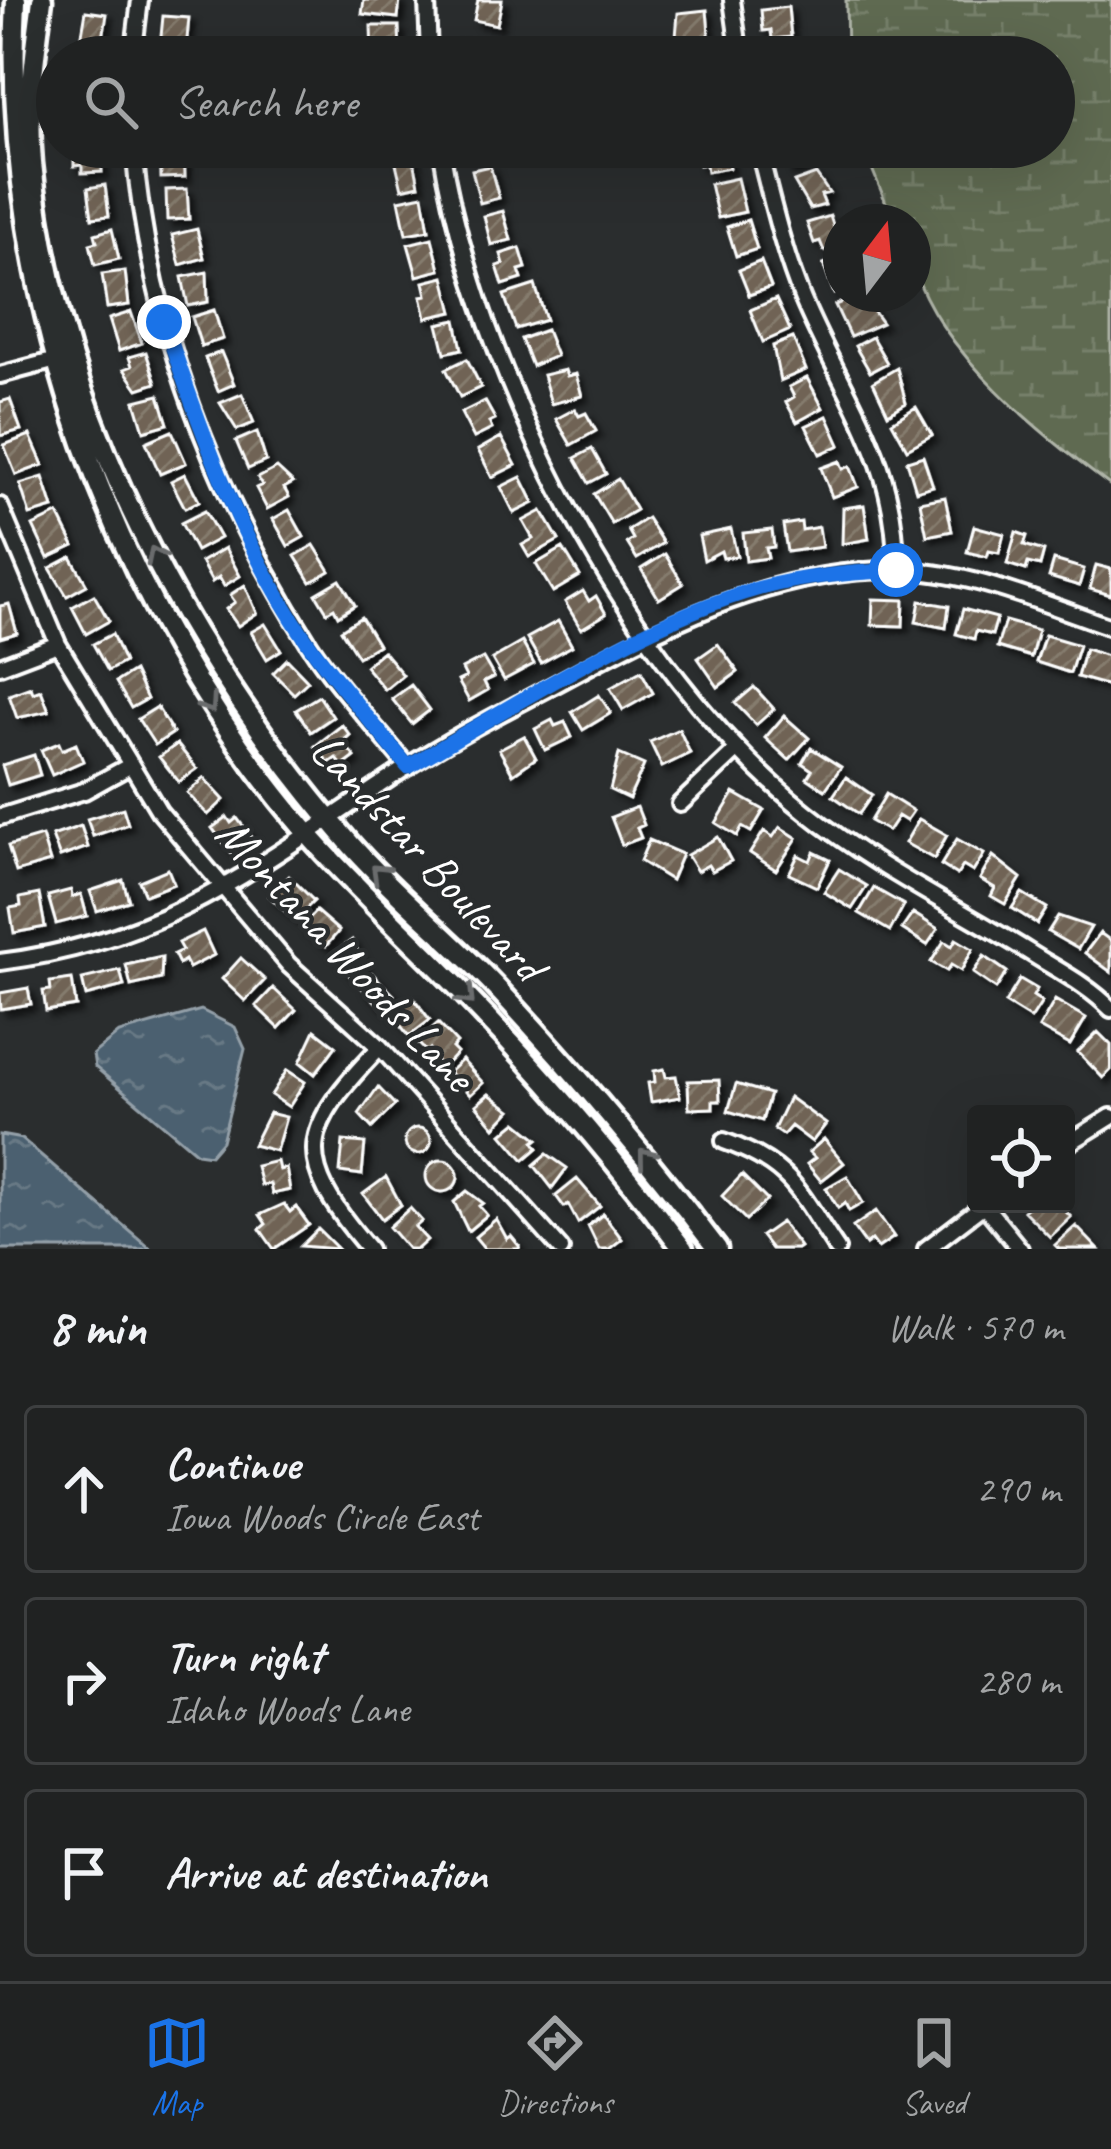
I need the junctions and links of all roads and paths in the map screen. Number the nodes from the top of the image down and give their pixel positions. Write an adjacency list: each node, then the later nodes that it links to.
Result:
1 (16, 0): 11 (street, Landstar Boulevard)
2 (42, 0): 6 (street, Landstar Boulevard)
3 (140, 0): 7 (street)
4 (427, 0): 8 (street)
5 (732, 0): 9 (street)
6 (37, 36)
7 (136, 36)
8 (428, 36)
9 (737, 36)
10 (36, 45): 12 (street, Landstar Boulevard)
11 (4, 65): 12 (street); 17 (street, Landstar Boulevard)
12 (33, 68): 16 (street, Landstar Boulevard)
13 (136, 168): 27 (street)
14 (446, 168): 22 (street)
15 (764, 168): 20 (street)
16 (74, 356): 17 (street); 30 (street, Landstar Boulevard, one-way to 16)
17 (48, 362): 18 (street); 31 (street, Landstar Boulevard, one-way to 31)
18 (0, 375)
19 (2, 514): 23 (street, Montana Woods Lane)
20 (896, 570): 21 (street); 22 (street)
21 (1111, 628)
22 (646, 635): 25 (street); 27 (street)
23 (58, 644): 24 (street); 26 (street, Montana Woods Lane)
24 (0, 666)
25 (737, 750): 28 (street); 34 (street)
26 (131, 765): 29 (street); 32 (street, Montana Woods Lane)
27 (408, 767): 30 (street)
28 (680, 804)
29 (0, 817)
30 (330, 820): 31 (street); 44 (street, Landstar Boulevard, one-way to 30)
31 (308, 835): 32 (street); 43 (street, Landstar Boulevard, one-way to 43)
32 (228, 890): 33 (street); 35 (street, Montana Woods Lane)
33 (0, 962)
34 (1111, 1009)
35 (380, 1047): 41 (street); 42 (street, Montana Woods Lane)
36 (1111, 1117): 37 (street)
37 (1075, 1139)
38 (724, 1141): 45 (street)
39 (972, 1213): 46 (street)
40 (991, 1213): 47 (street)
41 (369, 1249)
42 (561, 1249)
43 (683, 1249)
44 (717, 1249)
45 (837, 1249)
46 (926, 1249)
47 (1020, 1249)

